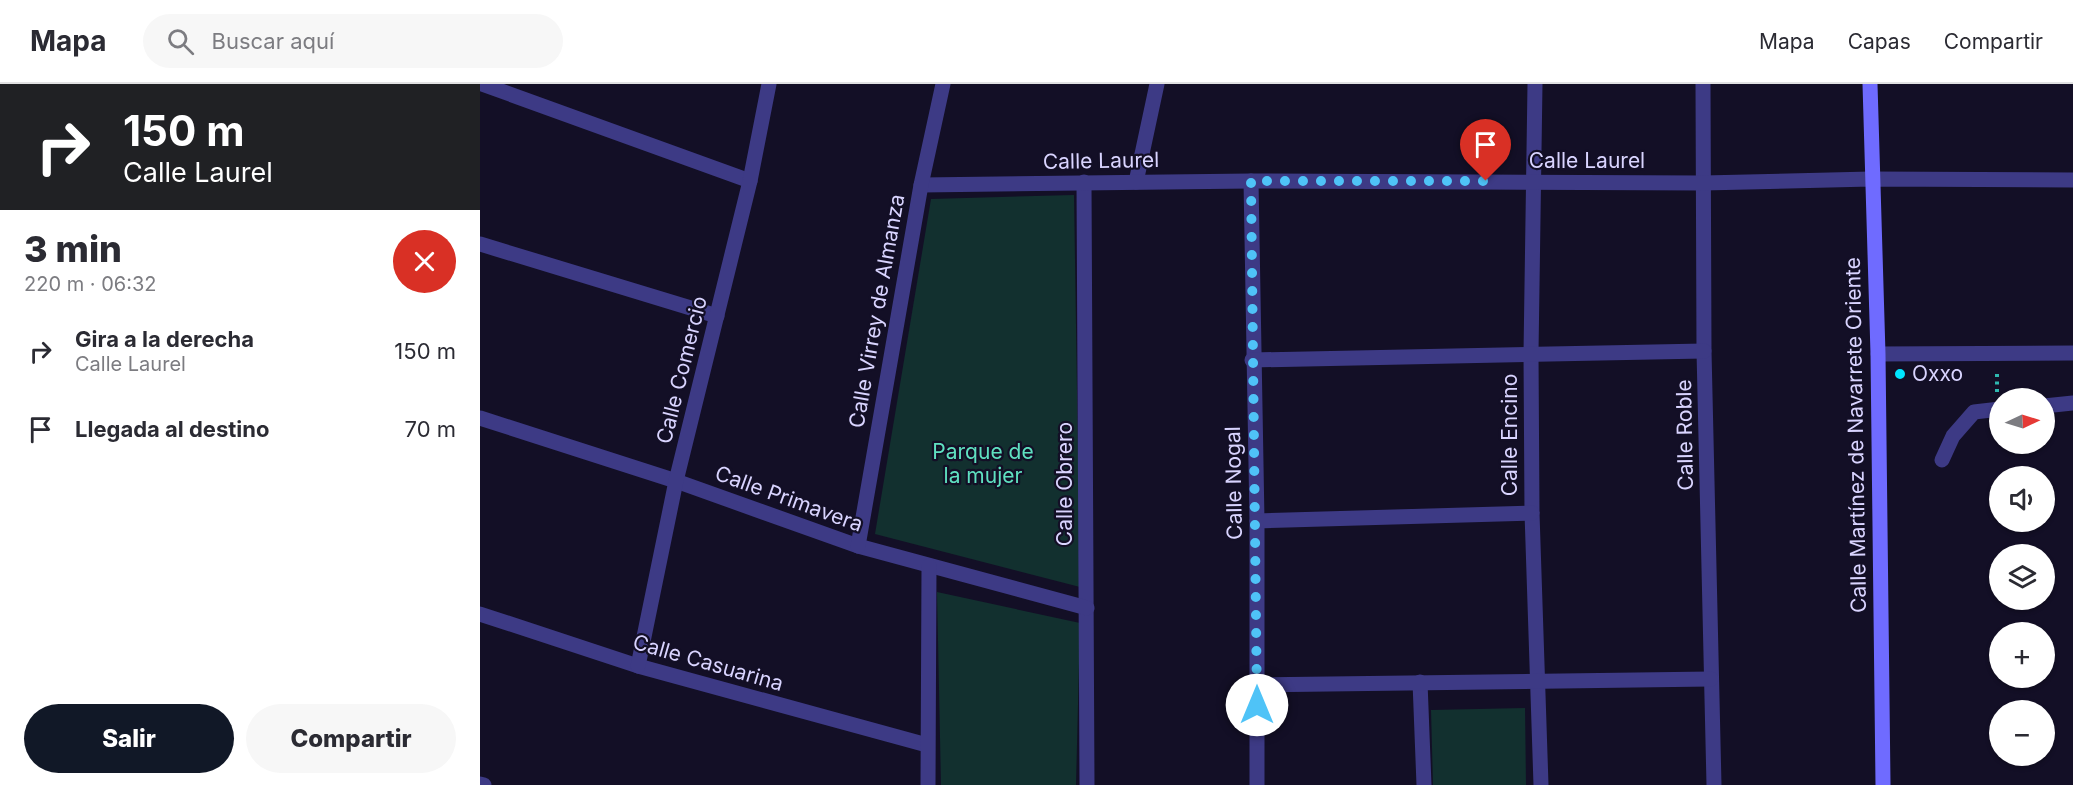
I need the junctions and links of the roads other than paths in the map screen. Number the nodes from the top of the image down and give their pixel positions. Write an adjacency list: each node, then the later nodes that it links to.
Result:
1 (482, 84): 10 (street)
2 (769, 84): 10 (street, Calle Comercio)
3 (944, 84): 16 (street, Calle Virrey de Almanza)
4 (1157, 84): 14 (street)
5 (1535, 84): 12 (street, Calle Encino)
6 (1703, 84): 15 (street, Calle Roble)
7 (1870, 84): 8 (street, Calle Martínez de Navarrete Oriente)
8 (1871, 179): 9 (street, Calle Laurel); 15 (street, Calle Laurel); 22 (street, Calle Martínez de Navarrete Oriente)
9 (2073, 180)
10 (750, 181): 18 (street, Calle Comercio)
11 (1251, 181): 12 (street, Calle Laurel); 14 (street, Calle Laurel); 23 (street, Calle Nogal)
12 (1534, 181): 15 (street, Calle Laurel); 20 (street, Calle Encino)
13 (1084, 182): 14 (street, Calle Laurel); 16 (street, Calle Laurel); 34 (street, Calle Obrero)
14 (1136, 182)
15 (1703, 183): 19 (street, Calle Roble)
16 (921, 185): 32 (street, Calle Virrey de Almanza)
17 (480, 244): 18 (street)
18 (717, 316): 29 (street, Calle Comercio)
19 (1704, 351): 20 (street); 37 (street, Calle Roble)
20 (1531, 353): 23 (street); 30 (street, Calle Encino)
21 (2073, 353): 22 (street)
22 (1878, 354): 48 (street, Calle Martínez de Navarrete Oriente)
23 (1252, 360): 31 (street, Calle Nogal)
24 (2073, 403): 25 (street)
25 (2055, 405)
26 (1989, 411): 28 (street)
27 (480, 418): 29 (street, Calle Primavera)
28 (1942, 460)
29 (676, 481): 32 (street, Calle Primavera); 36 (street, Calle Comercio)
30 (1532, 513): 31 (street); 38 (street, Calle Encino)
31 (1257, 521): 40 (street, Calle Nogal)
32 (858, 546): 33 (street, Calle Primavera)
33 (929, 566): 34 (street, Calle Primavera); 41 (street)
34 (1087, 609): 43 (street, Calle Obrero)
35 (480, 614): 36 (street, Calle Casuarina)
36 (638, 666): 41 (street, Calle Casuarina)
37 (1712, 679): 38 (street); 47 (street, Calle Roble)
38 (1537, 681): 39 (street); 46 (street, Calle Encino)
39 (1420, 682): 40 (street); 45 (street)
40 (1257, 685): 44 (street, Calle Nogal)
41 (927, 745): 42 (street)
42 (928, 785)
43 (1087, 785)
44 (1257, 785)
45 (1424, 785)
46 (1541, 785)
47 (1714, 785)
48 (1883, 785)

